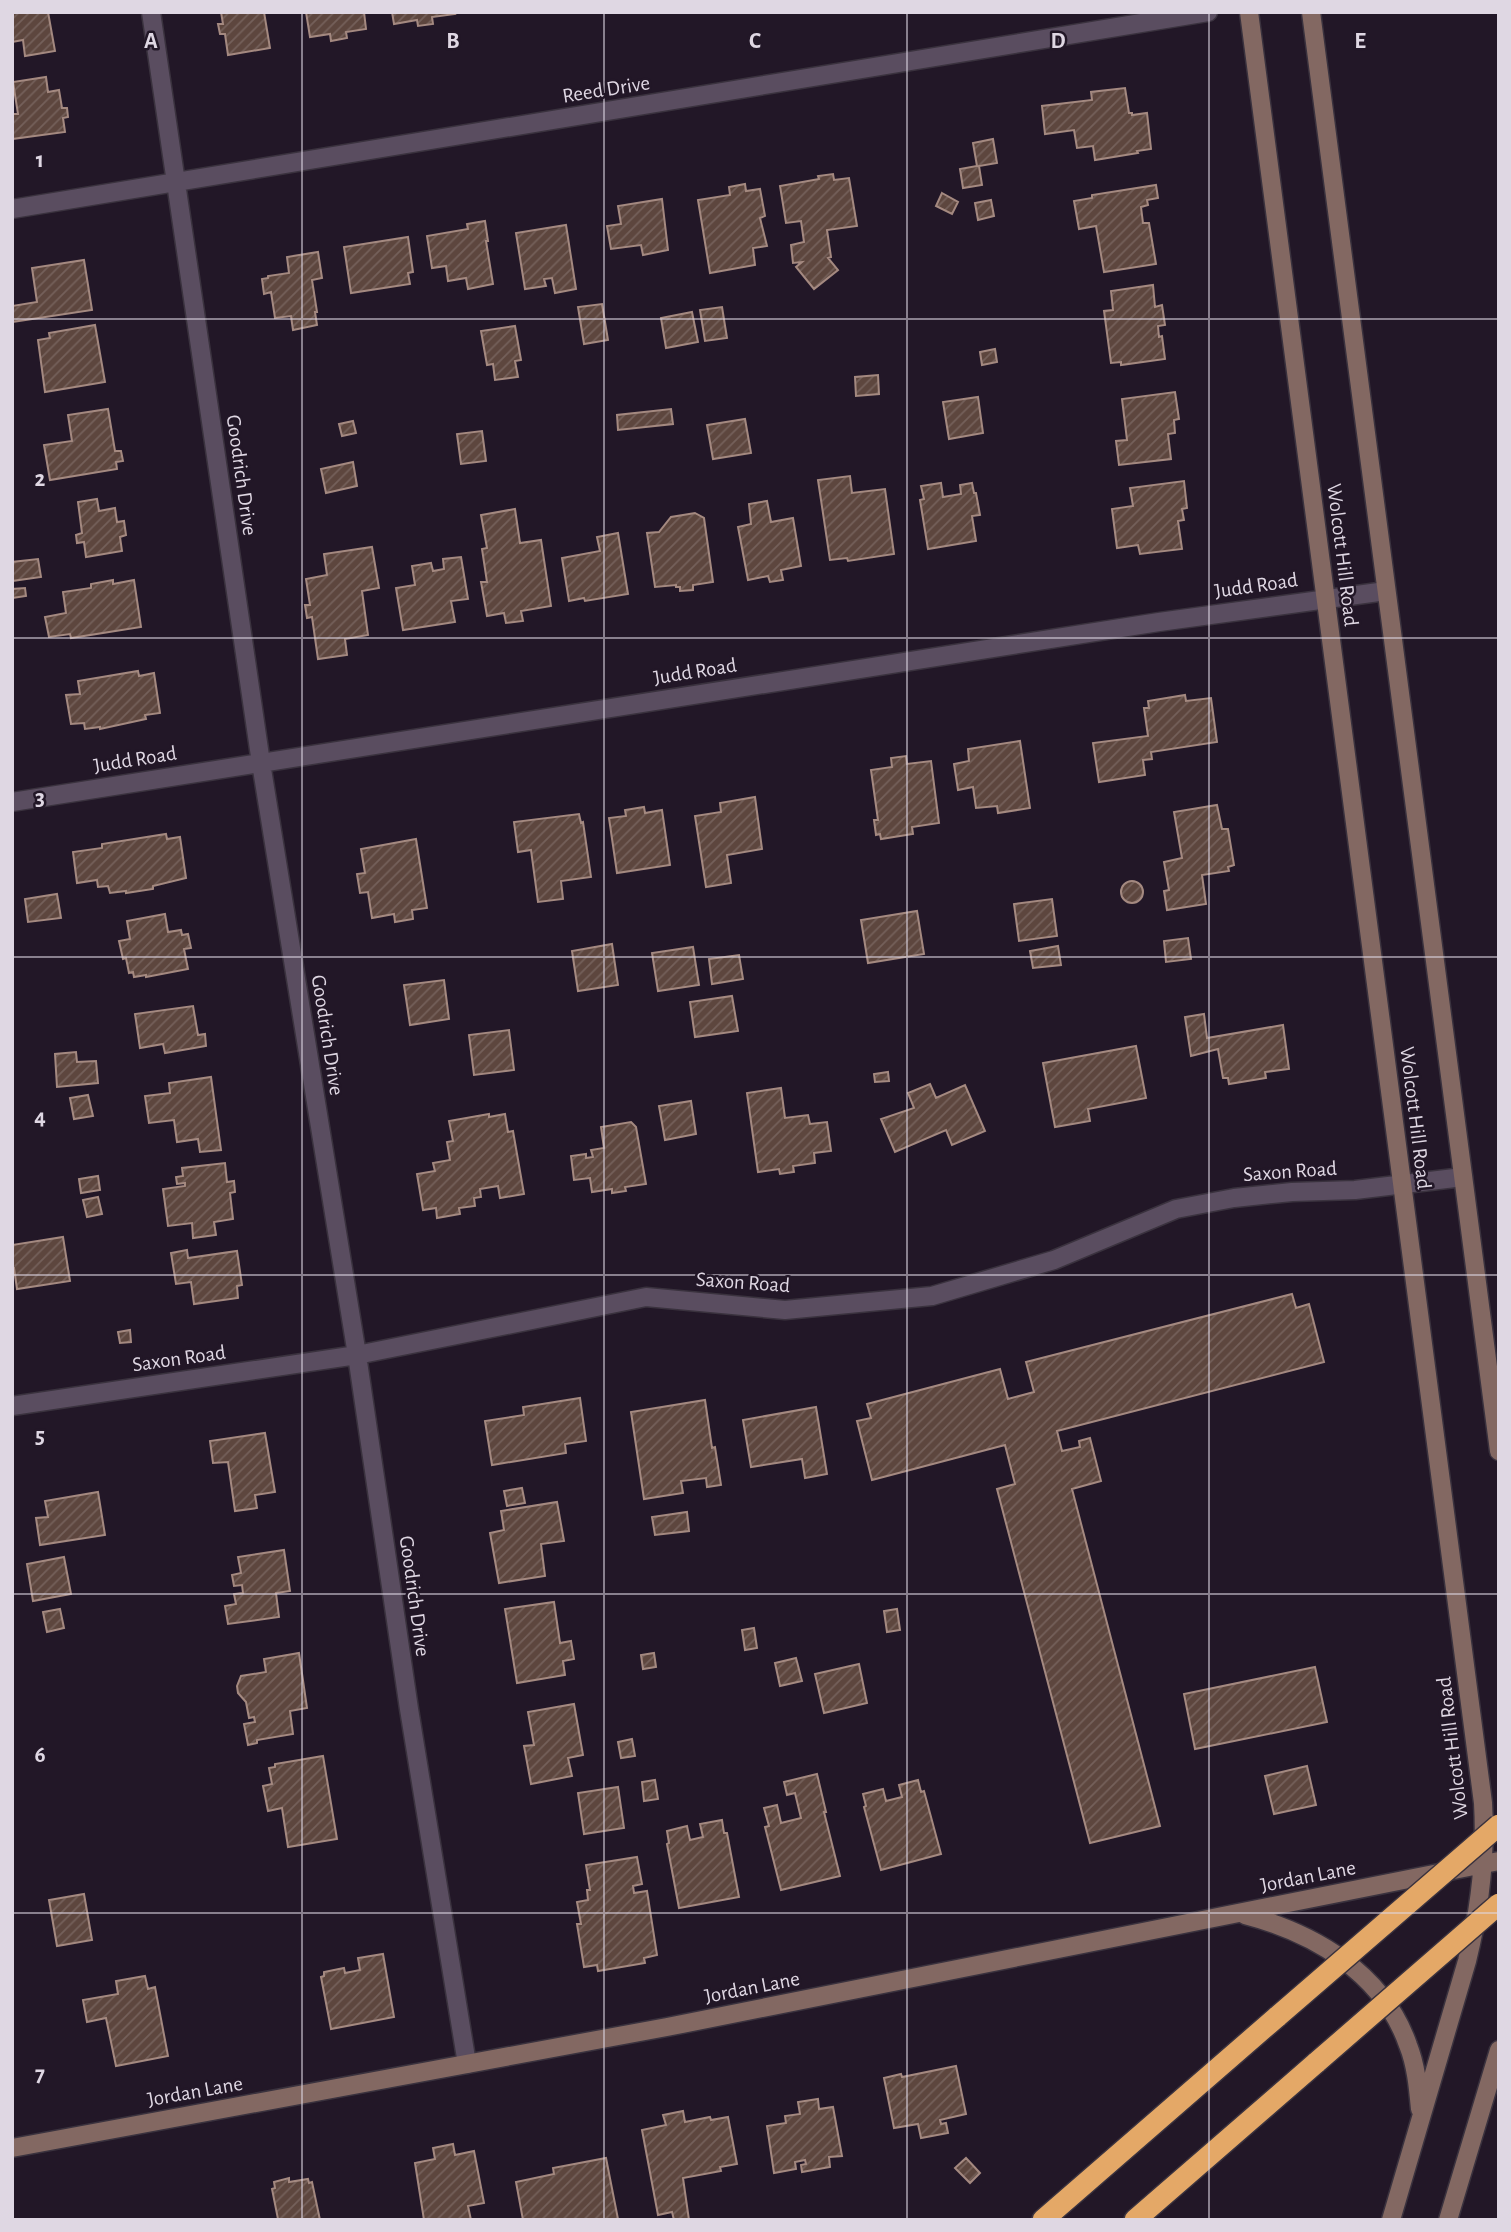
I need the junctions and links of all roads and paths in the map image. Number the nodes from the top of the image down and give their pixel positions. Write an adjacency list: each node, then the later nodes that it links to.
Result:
1 (151, 12): 5 (street, Goodrich Drive)
2 (1208, 12): 5 (street, Reed Drive)
3 (1249, 12): 8 (main road, Wolcott Hill Road)
4 (1311, 12): 7 (main road, Wolcott Hill Road)
5 (177, 183): 6 (street, Reed Drive); 9 (street, Goodrich Drive)
6 (12, 209)
7 (1387, 591): 8 (street, Judd Road); 11 (main road, Wolcott Hill Road)
8 (1326, 599): 9 (street, Judd Road); 12 (main road, Wolcott Hill Road)
9 (261, 763): 10 (street, Judd Road); 13 (street, Goodrich Drive)
10 (12, 802)
11 (1463, 1177): 12 (street, Saxon Road); 15 (main road, Wolcott Hill Road)
12 (1402, 1185): 13 (street, Saxon Road); 17 (main road, Wolcott Hill Road)
13 (357, 1355): 14 (street, Saxon Road); 21 (street, Goodrich Drive)
14 (12, 1406)
15 (1499, 1451)
16 (1499, 1825): 24 (highway, bridge)
17 (1491, 1863): 19 (main road, Jordan Lane); 22 (main road, Wolcott Hill Road)
18 (1499, 1903): 25 (highway, bridge)
19 (1238, 1913): 21 (main road, Jordan Lane); 22 (main road)
20 (1499, 2050): 27 (main road)
21 (467, 2064): 23 (main road, Jordan Lane)
22 (1421, 2118): 26 (main road, Wolcott Hill Road)
23 (12, 2148)
24 (1043, 2220)
25 (1135, 2220)
26 (1391, 2220)
27 (1448, 2220)

